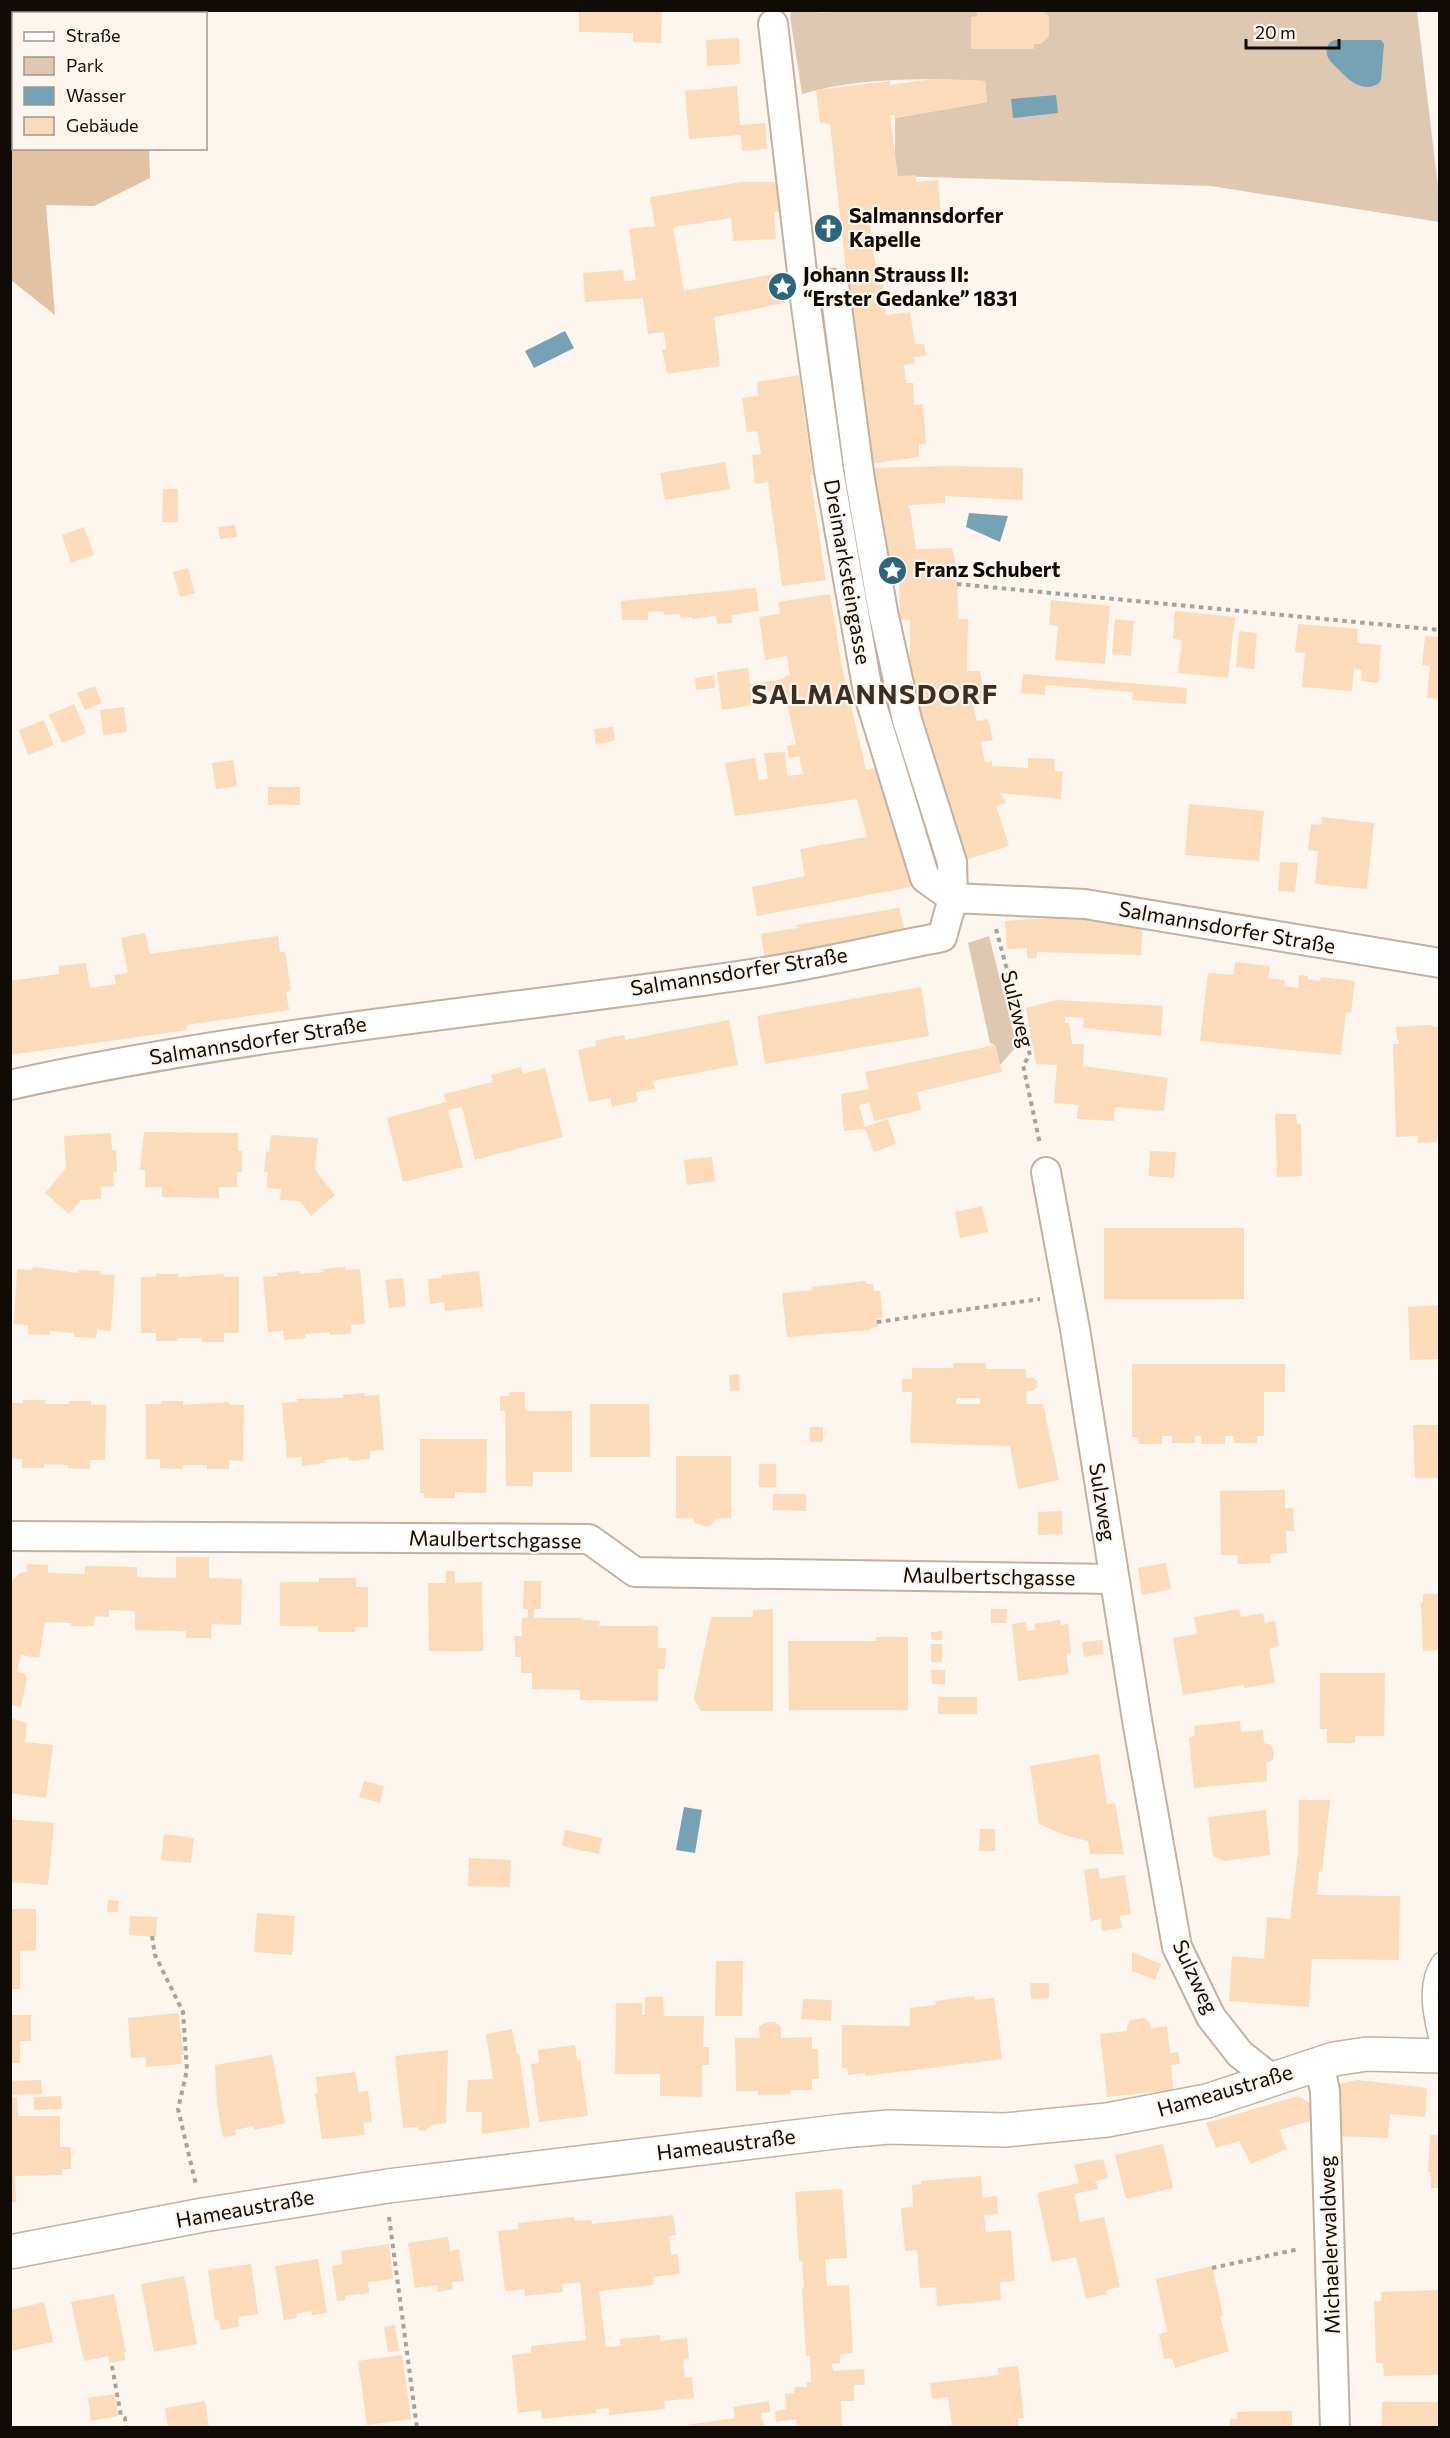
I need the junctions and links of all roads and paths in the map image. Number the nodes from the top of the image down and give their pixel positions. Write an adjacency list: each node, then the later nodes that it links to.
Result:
1 (771, 15): 2 (street, Dreimarksteingasse)
2 (803, 286): 3 (street, Dreimarksteingasse); 5 (street, Dreimarksteingasse)
3 (878, 583): 5 (street); 7 (street, Dreimarksteingasse)
4 (957, 584): 6 (path)
5 (849, 588): 7 (street, Dreimarksteingasse)
6 (1440, 630)
7 (953, 898): 8 (street, Salmannsdorfer Straße); 10 (street, Salmannsdorfer Straße)
8 (990, 900): 9 (street, Salmannsdorfer Straße); 11 (path, Sulzweg)
9 (1440, 963)
10 (10, 1085)
11 (1046, 1172): 12 (street, Sulzweg)
12 (1069, 1295): 13 (path); 15 (street, Sulzweg)
13 (877, 1322)
14 (10, 1536): 15 (street, Maulbertschgasse)
15 (1114, 1579): 21 (street, Sulzweg)
16 (152, 1936): 23 (path)
17 (1440, 1961): 18 (lane)
18 (1440, 2050)
19 (1440, 2056): 20 (main road, Hameaustraße)
20 (1319, 2063): 21 (main road, Hameaustraße); 24 (street, Michaelerwaldweg)
21 (1272, 2079): 22 (main road, Hameaustraße)
22 (388, 2186): 23 (main road, Hameaustraße); 29 (path)
23 (203, 2215): 25 (main road, Hameaustraße)
24 (1330, 2243): 26 (path); 30 (street, Michaelerwaldweg)
25 (10, 2252)
26 (1212, 2268)
27 (112, 2366): 28 (path)
28 (126, 2427)
29 (417, 2427)
30 (1335, 2427)

